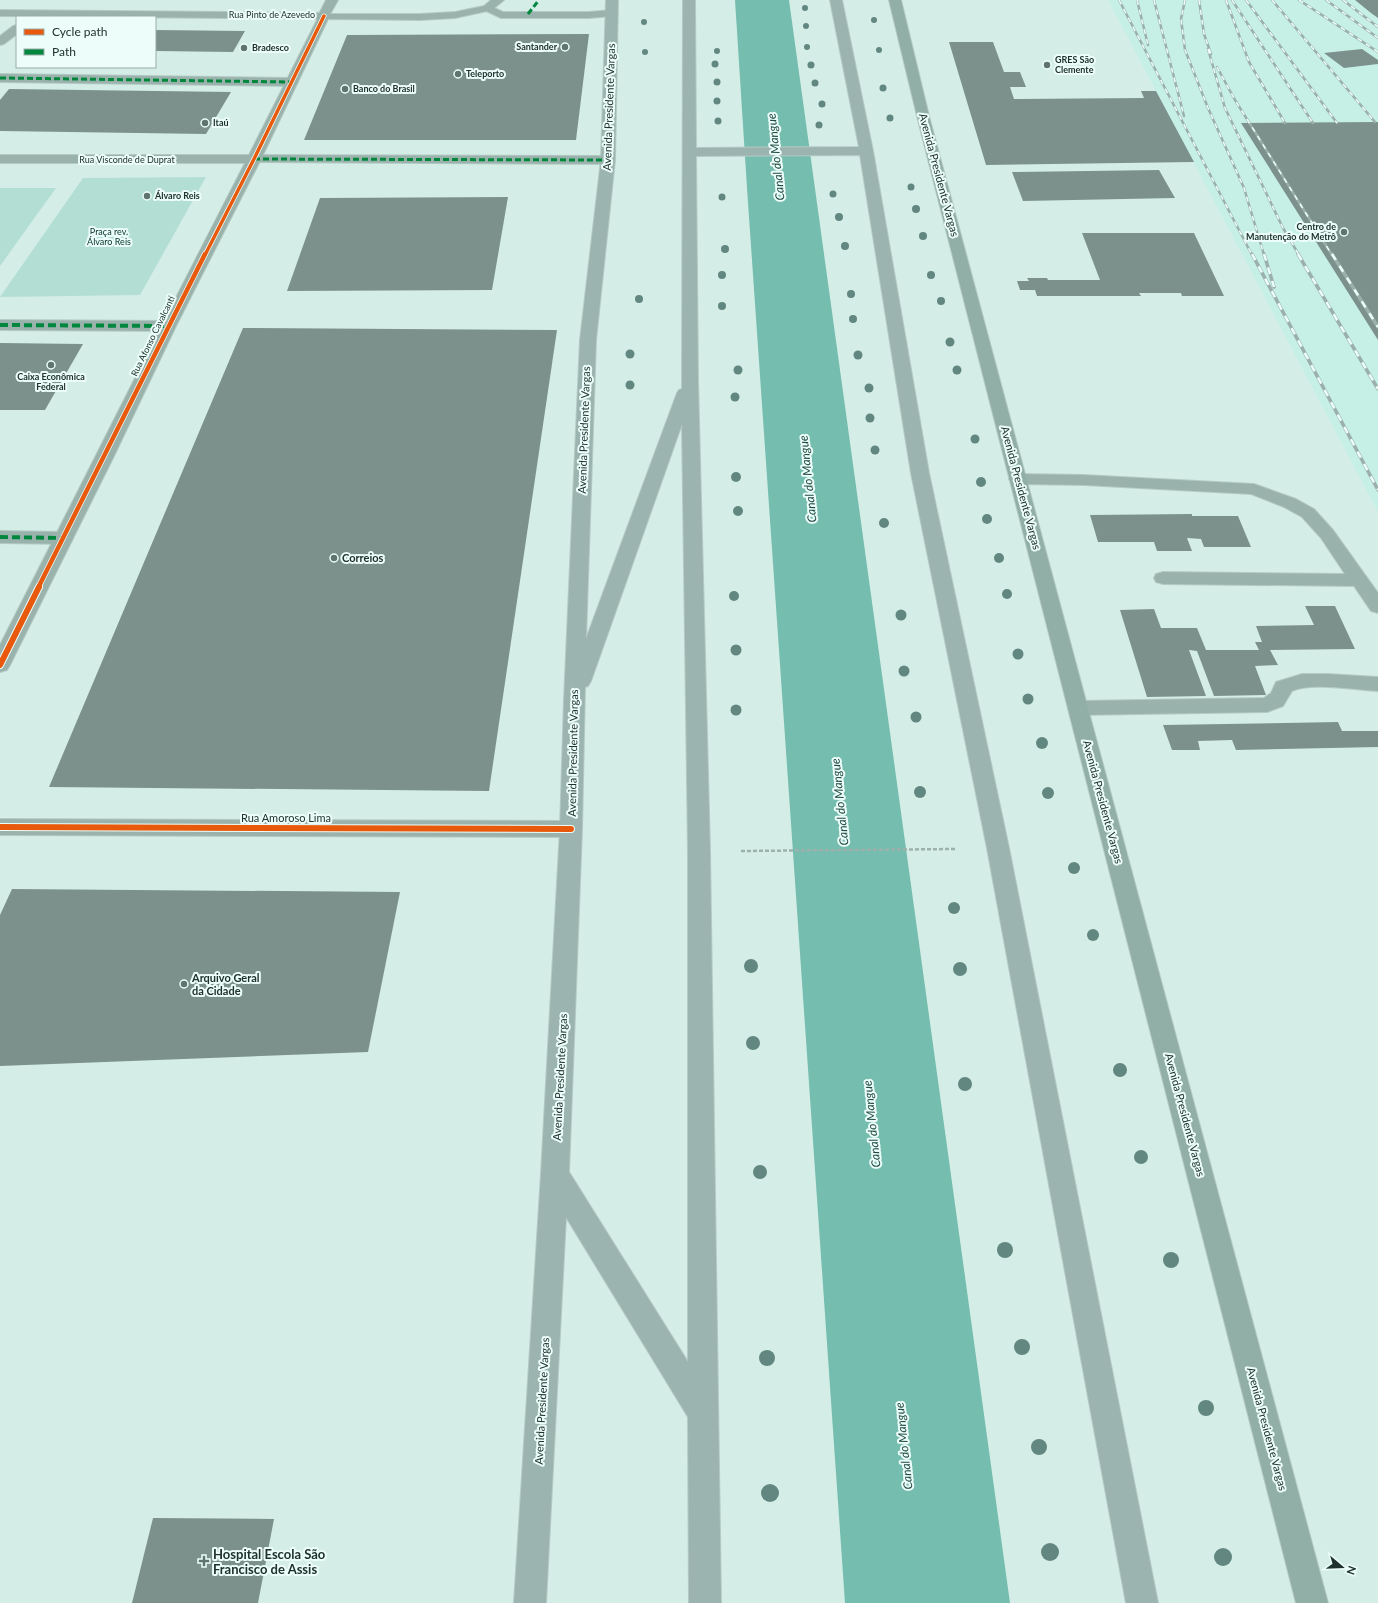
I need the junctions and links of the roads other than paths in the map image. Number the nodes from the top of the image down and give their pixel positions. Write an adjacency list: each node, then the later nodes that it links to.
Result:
1 (332, 0): 10 (street, Rua Afonso Cavalcanti)
2 (498, 0): 7 (street)
3 (689, 0): 16 (main road)
4 (836, 0): 15 (main road)
5 (895, 0): 23 (main road, Avenida Presidente Vargas)
6 (612, 6): 7 (street); 19 (main road, Avenida Presidente Vargas)
7 (488, 8): 10 (street, Rua Pinto de Azevedo)
8 (0, 13): 9 (street, Rua Pinto de Azevedo)
9 (37, 15): 10 (street, Rua Pinto de Azevedo)
10 (324, 16): 14 (street, Rua Afonso Cavalcanti)
11 (16, 29): 12 (street)
12 (0, 42)
13 (0, 78): 14 (street)
14 (292, 82): 18 (street, Rua Afonso Cavalcanti)
15 (866, 151): 16 (main road); 39 (main road)
16 (690, 152): 22 (main road)
17 (0, 159): 18 (street, Rua Visconde de Duprat)
18 (254, 160): 19 (street, Rua Visconde de Duprat); 21 (street, Rua Afonso Cavalcanti)
19 (608, 160): 31 (main road, Avenida Presidente Vargas)
20 (0, 325): 21 (street)
21 (168, 326): 25 (street, Rua Afonso Cavalcanti)
22 (690, 381): 31 (main road); 36 (main road)
23 (1018, 479): 27 (street); 32 (main road, Avenida Presidente Vargas)
24 (0, 537): 25 (street)
25 (64, 538): 29 (street, Rua Afonso Cavalcanti)
26 (1163, 578): 27 (street)
27 (1359, 580): 28 (street)
28 (1378, 607)
29 (0, 665)
30 (1378, 684): 32 (street)
31 (574, 700): 34 (main road, Avenida Presidente Vargas)
32 (1078, 708): 40 (main road, Avenida Presidente Vargas)
33 (0, 827): 34 (street, Rua Amoroso Lima)
34 (571, 829): 35 (main road, Avenida Presidente Vargas)
35 (555, 1174): 36 (main road); 37 (main road, Avenida Presidente Vargas)
36 (703, 1412): 38 (main road)
37 (530, 1603)
38 (705, 1603)
39 (1142, 1603)
40 (1312, 1603)

